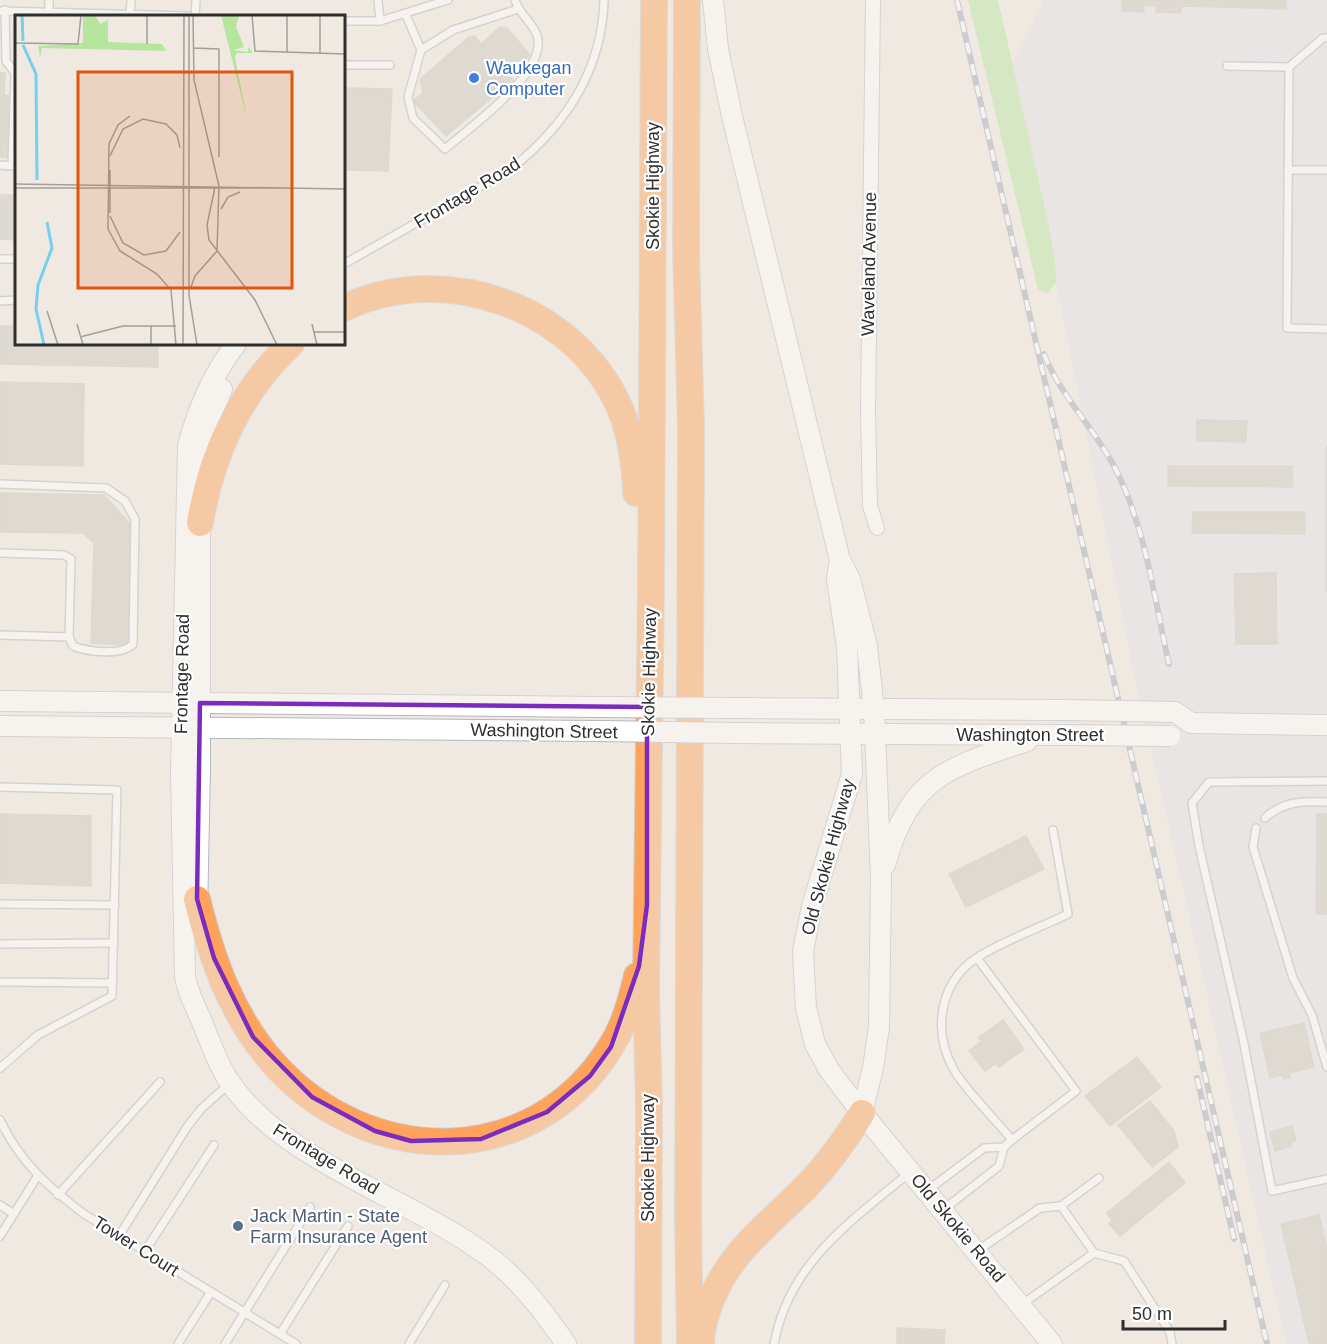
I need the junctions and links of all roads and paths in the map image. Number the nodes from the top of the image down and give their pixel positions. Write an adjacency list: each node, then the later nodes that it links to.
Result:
1 (49, 0): 14 (lane)
2 (131, 0): 15 (lane)
3 (196, 0): 18 (lane)
4 (378, 0): 21 (lane)
5 (448, 0): 19 (lane)
6 (515, 0): 12 (lane)
7 (604, 0): 31 (lane, Frontage Road)
8 (654, 0): 46 (highway, Skokie Highway)
9 (687, 0): 114 (highway, Skokie Highway)
10 (713, 0): 43 (main road)
11 (873, 0): 41 (street, Waveland Avenue)
12 (518, 9): 23 (lane); 23 (lane)
13 (3, 10): 14 (lane); 28 (lane)
14 (49, 12): 16 (lane)
15 (130, 14): 16 (lane); 17 (lane)
16 (102, 15)
17 (160, 15)
18 (195, 15)
19 (406, 15): 21 (lane); 23 (lane)
20 (345, 21): 21 (lane)
21 (380, 21)
22 (1327, 38): 27 (lane)
23 (421, 51)
24 (345, 65): 25 (lane)
25 (390, 65)
26 (1227, 66): 27 (lane)
27 (1289, 67): 29 (lane)
28 (0, 165)
29 (1288, 170): 30 (lane); 35 (lane)
30 (1327, 170)
31 (345, 263)
32 (15, 300): 33 (lane)
33 (0, 301)
34 (345, 308): 46 (highway)
35 (1327, 329)
36 (235, 345): 48 (main road, Frontage Road)
37 (248, 345): 40 (main road, Frontage Road)
38 (290, 345): 40 (highway)
39 (0, 484): 45 (lane)
40 (200, 523): 48 (main road, Frontage Road)
41 (877, 528)
42 (0, 552): 45 (lane)
43 (840, 560): 49 (main road, Old Skokie Highway); 50 (main road)
44 (0, 635): 45 (lane)
45 (69, 636)
46 (648, 693): 68 (highway, Skokie Highway)
47 (0, 701): 48 (main road, Washington Street)
48 (191, 703): 49 (main road, Washington Street, bridge); 54 (main road, Frontage Road)
49 (850, 709): 50 (main road, Washington Street); 55 (main road, Old Skokie Highway)
50 (874, 709): 51 (main road, Washington Street, bridge); 56 (main road)
51 (1191, 723): 52 (main road, Washington Street); 57 (main road, Washington Street, bridge)
52 (1327, 725)
53 (0, 726): 54 (main road, Washington Street)
54 (191, 728): 55 (main road, Washington Street, bridge); 65 (main road, Frontage Road); 74 (main road, Frontage Road)
55 (850, 734): 56 (main road, Washington Street); 79 (main road, Old Skokie Highway)
56 (875, 734): 57 (main road, Washington Street); 64 (main road)
57 (1043, 735): 64 (main road)
58 (1327, 781): 89 (lane)
59 (0, 787): 67 (lane)
60 (1327, 802): 61 (lane)
61 (1265, 818)
62 (1256, 828): 75 (lane)
63 (1053, 830): 71 (lane)
64 (881, 879): 79 (main road)
65 (197, 899): 68 (highway); 74 (main road, Frontage Road)
66 (0, 904): 67 (lane)
67 (115, 905): 69 (lane)
68 (647, 905): 113 (highway, Skokie Highway)
69 (114, 943): 70 (lane); 73 (lane)
70 (0, 944)
71 (977, 958): 83 (lane); 83 (lane)
72 (0, 982): 73 (lane)
73 (113, 983): 76 (lane)
74 (199, 1014): 78 (main road, Frontage Road)
75 (1327, 1067)
76 (0, 1068)
77 (160, 1082): 91 (lane)
78 (230, 1083): 99 (lane); 112 (main road, Frontage Road)
79 (862, 1113): 86 (main road, Old Skokie Road); 115 (highway)
80 (0, 1120): 81 (lane, Tower Court)
81 (7, 1135): 82 (lane); 87 (lane, Tower Court)
82 (0, 1140)
83 (1012, 1140): 85 (lane)
84 (214, 1145): 100 (lane)
85 (1004, 1147): 90 (lane); 95 (lane)
86 (911, 1171): 90 (main road, Old Skokie Road); 116 (lane)
87 (37, 1177): 91 (lane, Tower Court); 96 (lane)
88 (1099, 1178): 93 (lane)
89 (1327, 1179)
90 (927, 1191): 95 (main road, Old Skokie Road)
91 (58, 1195): 99 (lane, Tower Court)
92 (0, 1205): 96 (lane)
93 (1060, 1206): 101 (lane); 102 (lane)
94 (310, 1208): 106 (lane)
95 (943, 1210): 101 (main road, Old Skokie Road)
96 (14, 1214): 98 (lane)
97 (348, 1226): 107 (lane)
98 (0, 1236)
99 (119, 1236): 100 (lane, Tower Court)
100 (145, 1251): 104 (lane, Tower Court)
101 (977, 1251): 105 (main road, Old Skokie Road)
102 (1094, 1253): 105 (lane); 118 (lane)
103 (446, 1285): 111 (lane)
104 (211, 1292): 106 (lane, Tower Court); 108 (lane)
105 (1022, 1305): 117 (main road, Old Skokie Road)
106 (244, 1313): 107 (lane, Tower Court); 109 (lane)
107 (280, 1334): 110 (lane, Tower Court)
108 (178, 1344)
109 (225, 1344)
110 (296, 1344)
111 (409, 1344)
112 (566, 1344)
113 (648, 1344)
114 (690, 1344)
115 (701, 1344)
116 (774, 1344)
117 (1052, 1344)
118 (1172, 1344)

